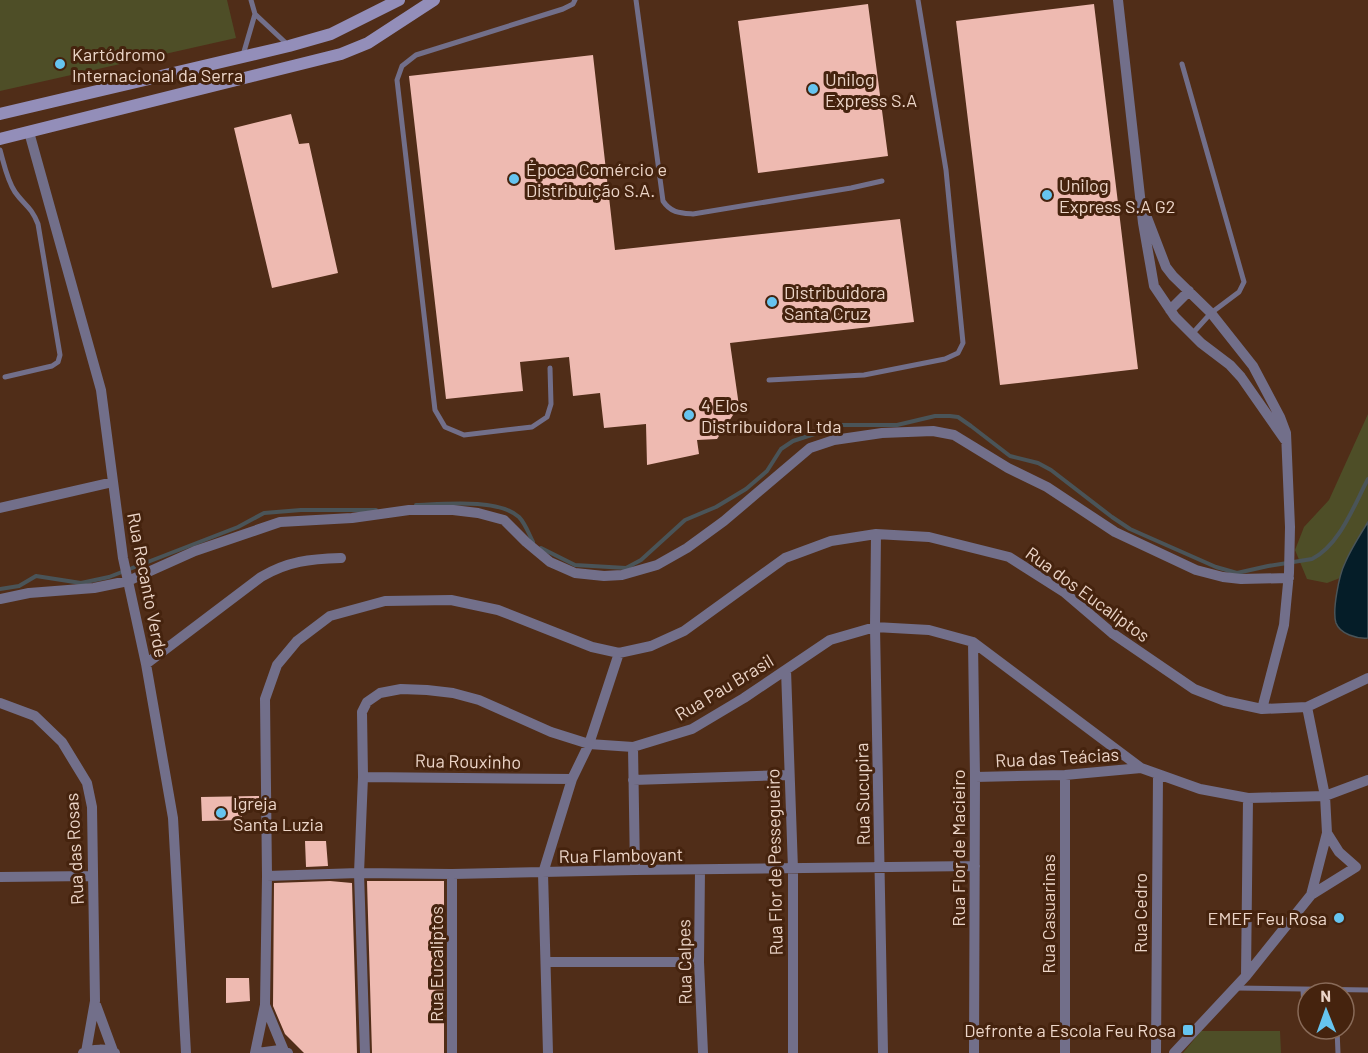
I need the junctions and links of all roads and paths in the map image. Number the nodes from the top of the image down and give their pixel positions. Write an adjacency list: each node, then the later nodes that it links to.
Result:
1 (251, 0): 8 (lane)
2 (399, 0): 9 (main road)
3 (434, 0): 13 (main road)
4 (575, 0): 22 (lane)
5 (636, 0): 16 (lane)
6 (918, 0): 24 (lane)
7 (1118, 0): 17 (street)
8 (255, 14): 9 (lane); 10 (lane)
9 (289, 46): 10 (main road)
10 (242, 58): 12 (main road)
11 (1182, 64): 20 (lane)
12 (0, 114)
13 (29, 132): 14 (main road); 26 (street, Rua Recanto Verde)
14 (0, 139)
15 (0, 150): 23 (lane)
16 (882, 181)
17 (1141, 202): 18 (street); 19 (street)
18 (1189, 291): 19 (street); 20 (street)
19 (1170, 310): 21 (street)
20 (1211, 313): 21 (lane); 25 (street)
21 (1192, 334): 25 (street)
22 (550, 368)
23 (5, 376)
24 (770, 380)
25 (1287, 442): 30 (street)
26 (113, 482): 27 (street); 31 (street, Rua Recanto Verde)
27 (0, 508)
28 (876, 534): 33 (street, Rua Sucupira); 35 (street, Rua dos Eucaliptos); 41 (street, Rua dos Eucaliptos)
29 (341, 558): 36 (street)
30 (1289, 576): 31 (street); 41 (street)
31 (127, 578): 32 (street); 36 (street, Rua Recanto Verde)
32 (0, 599)
33 (875, 627): 34 (street, Rua Pau Brasil); 37 (street, Rua Pau Brasil); 59 (street, Rua Sucupira)
34 (973, 642): 44 (street, Rua Pau Brasil); 49 (street, Rua Flor de Macieiro)
35 (619, 653): 42 (street); 67 (street, Rua dos Eucaliptos)
36 (146, 664): 80 (street, Rua Recanto Verde)
37 (786, 670): 43 (street, Rua Pau Brasil); 46 (street, Rua Flor de Pessegueiro)
38 (1368, 678): 40 (street, Rua dos Eucaliptos)
39 (0, 703): 66 (street, Rua das Rosas)
40 (1307, 706): 41 (street, Rua dos Eucaliptos); 53 (street)
41 (1262, 708)
42 (590, 744): 43 (street, Rua Pau Brasil); 48 (street, Rua Pau Brasil); 50 (street)
43 (633, 747): 51 (street)
44 (1141, 768): 45 (street, Rua Pau Brasil); 47 (street, Rua das Teácias)
45 (1158, 774): 54 (street, Rua Pau Brasil); 90 (street, Rua Cedro)
46 (788, 775): 51 (street); 60 (street, Rua Flor de Pessegueiro)
47 (1065, 775): 49 (street, Rua das Teácias); 89 (street, Rua Casuarinas)
48 (363, 777): 50 (street, Rua Rouxinho); 63 (street, Rua Pau Brasil)
49 (975, 777): 56 (street, Rua Flor de Macieiro)
50 (572, 779): 64 (street)
51 (633, 780): 61 (street)
52 (1368, 780): 53 (street, Rua Pau Brasil)
53 (1325, 796): 54 (street, Rua Pau Brasil); 55 (street)
54 (1248, 798): 72 (street)
55 (1327, 833): 57 (street); 69 (street)
56 (975, 866): 59 (street, Rua Flamboyant); 88 (street, Rua Flor de Macieiro)
57 (1356, 867): 58 (street); 69 (street)
58 (1368, 867)
59 (880, 868): 60 (street, Rua Flamboyant); 87 (street, Rua Sucupira)
60 (794, 869): 62 (street, Rua Flamboyant); 86 (street, Rua Flor de Pessegueiro)
61 (635, 870): 62 (street, Rua Flamboyant); 64 (street, Rua Flamboyant)
62 (700, 870): 71 (street, Rua Calpes)
63 (359, 873): 65 (street, Rua Flamboyant); 67 (street, Rua Flamboyant); 82 (street, Rua Pau Brasil)
64 (543, 873): 65 (street, Rua Flamboyant); 70 (street)
65 (452, 874): 83 (street, Rua Eucaliptos)
66 (92, 876): 68 (street); 75 (street, Rua das Rosas)
67 (267, 876): 76 (street, Rua dos Eucaliptos)
68 (0, 877)
69 (1311, 894): 72 (street)
70 (546, 962): 71 (street); 84 (street)
71 (699, 962): 85 (street, Rua Calpes)
72 (1246, 976): 73 (street)
73 (1234, 988): 74 (lane); 91 (street)
74 (1296, 990)
75 (95, 1001): 77 (street, Rua das Rosas); 78 (street, Rua das Rosas)
76 (265, 1005): 79 (street, Rua dos Eucaliptos); 81 (street, Rua dos Eucaliptos)
77 (85, 1052): 78 (street)
78 (114, 1052)
79 (286, 1052): 81 (street)
80 (186, 1053)
81 (256, 1053)
82 (365, 1053)
83 (452, 1053)
84 (548, 1053)
85 (703, 1053)
86 (793, 1053)
87 (883, 1053)
88 (974, 1053)
89 (1065, 1053)
90 (1156, 1053)
91 (1174, 1053)

